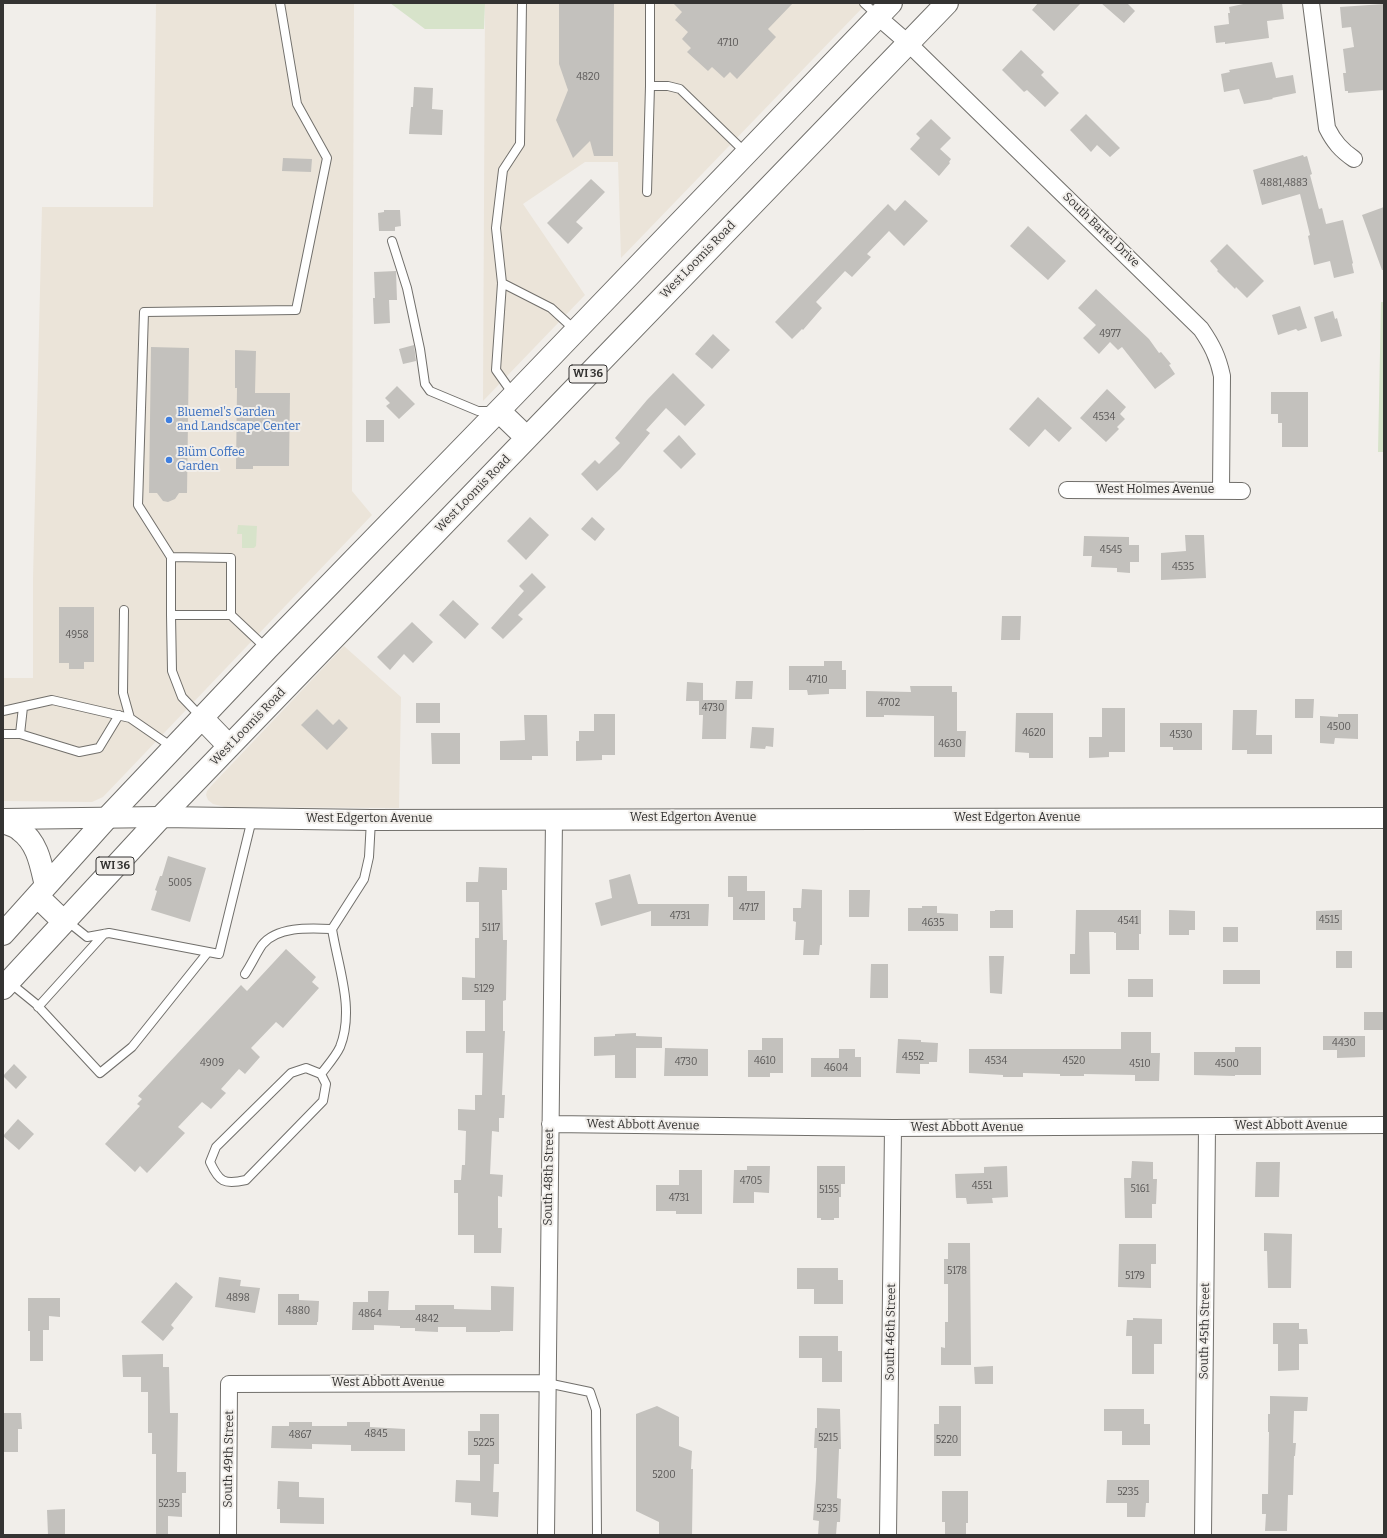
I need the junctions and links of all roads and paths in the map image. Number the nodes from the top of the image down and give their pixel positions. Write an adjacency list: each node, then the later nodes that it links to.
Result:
1 (280, 3): 21 (lane)
2 (522, 3): 13 (lane)
3 (650, 3): 8 (lane)
4 (947, 3): 7 (main road, West Loomis Road / WI 36)
5 (1311, 3): 10 (street)
6 (878, 8): 7 (street, South Bartel Drive); 9 (main road)
7 (908, 43): 17 (main road, West Loomis Road / WI 36); 19 (street, South Bartel Drive)
8 (650, 86): 9 (lane); 11 (lane)
9 (746, 154): 14 (main road)
10 (1354, 159)
11 (647, 192)
12 (392, 241): 16 (lane)
13 (502, 283): 14 (lane); 15 (lane)
14 (576, 330): 15 (main road)
15 (514, 395): 16 (main road)
16 (498, 411): 17 (main road); 25 (main road)
17 (527, 438): 33 (main road, West Loomis Road / WI 36)
18 (1067, 490): 19 (street, West Holmes Avenue)
19 (1221, 490): 20 (street, West Holmes Avenue)
20 (1242, 491)
21 (172, 557): 23 (lane); 24 (lane)
22 (124, 610): 29 (lane)
23 (172, 615): 24 (lane); 30 (lane)
24 (231, 615): 25 (lane)
25 (267, 649): 30 (main road)
26 (23, 707): 27 (lane); 28 (lane); 32 (lane)
27 (3, 711)
28 (119, 715): 29 (lane); 32 (lane)
29 (130, 718): 34 (lane)
30 (202, 718): 33 (main road); 34 (main road)
31 (3, 734): 32 (lane)
32 (20, 734)
33 (229, 746): 35 (main road, West Loomis Road / WI 36)
34 (174, 748): 36 (main road)
35 (161, 817): 36 (street, West Edgerton Avenue); 38 (street, West Edgerton Avenue); 43 (main road, West Loomis Road / WI 36)
36 (107, 818): 41 (street, West Edgerton Avenue); 42 (main road)
37 (1384, 818): 39 (street, West Edgerton Avenue)
38 (252, 819): 40 (street, West Edgerton Avenue); 47 (lane)
39 (554, 819): 40 (street, West Edgerton Avenue); 52 (street, South 48th Street)
40 (371, 820): 44 (lane)
41 (3, 821): 42 (main road)
42 (41, 891): 43 (main road); 45 (main road)
43 (65, 921): 46 (lane); 49 (main road, West Loomis Road / WI 36)
44 (332, 929): 48 (lane); 51 (lane)
45 (4, 931)
46 (104, 934): 47 (lane); 50 (lane)
47 (208, 952): 50 (lane)
48 (245, 974)
49 (6, 985): 50 (lane)
50 (38, 1007)
51 (320, 1074): 51 (lane)
52 (550, 1124): 55 (street, West Abbott Avenue); 56 (street, South 48th Street)
53 (1384, 1125): 54 (street, West Abbott Avenue)
54 (1207, 1127): 55 (street, West Abbott Avenue); 62 (street, South 45th Street)
55 (893, 1128): 61 (street, South 46th Street)
56 (547, 1383): 57 (street, West Abbott Avenue); 59 (street, South 48th Street); 60 (lane)
57 (229, 1384): 58 (street, South 49th Street)
58 (228, 1535)
59 (546, 1535)
60 (597, 1535)
61 (888, 1535)
62 (1203, 1535)

